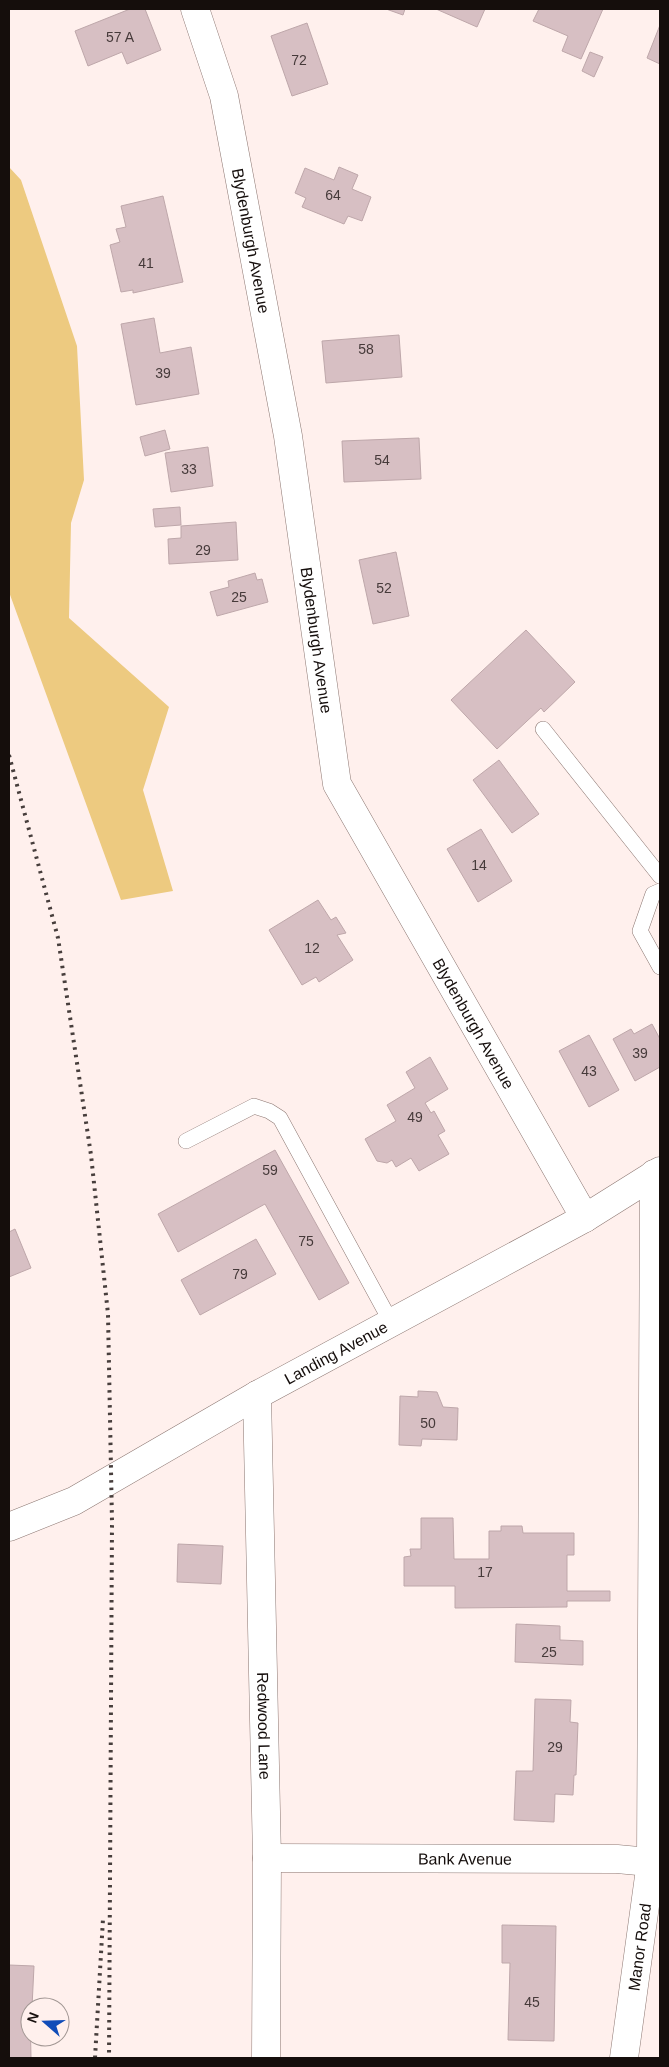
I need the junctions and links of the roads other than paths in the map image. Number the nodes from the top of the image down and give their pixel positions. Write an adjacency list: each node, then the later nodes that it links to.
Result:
1 (195, 9): 8 (street, Blydenburgh Avenue)
2 (543, 729): 3 (lane)
3 (660, 876)
4 (660, 891): 5 (lane)
5 (660, 967)
6 (186, 1141): 9 (lane)
7 (657, 1173): 8 (street, Landing Avenue); 13 (street, Manor Road)
8 (585, 1218): 9 (street, Landing Avenue)
9 (391, 1322): 10 (street, Landing Avenue)
10 (257, 1395): 11 (street, Landing Avenue); 12 (street, Redwood Lane)
11 (9, 1527)
12 (267, 1858): 13 (street, Bank Avenue); 14 (street, Redwood Lane)
13 (655, 1862): 15 (street, Manor Road)
14 (266, 2058)
15 (624, 2058)

